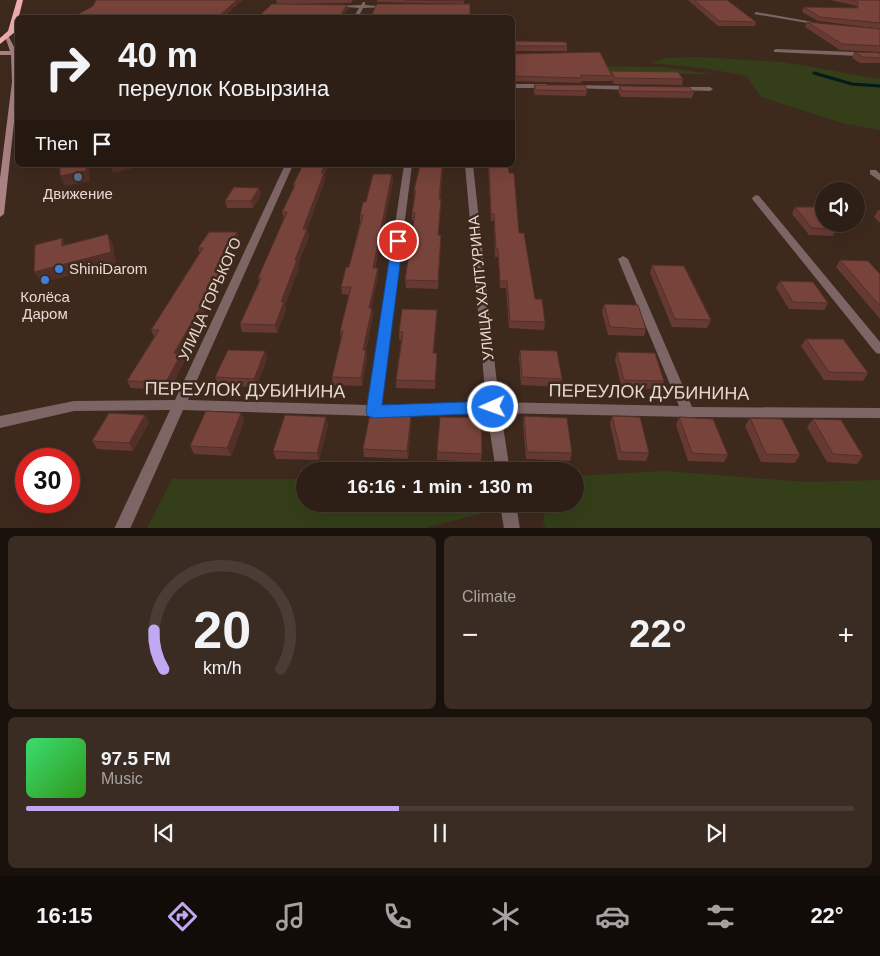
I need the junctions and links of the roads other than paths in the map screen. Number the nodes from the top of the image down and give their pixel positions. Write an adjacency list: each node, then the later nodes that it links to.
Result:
1 (20, 0): 7 (highway)
2 (366, 0): 4 (street)
3 (331, 6): 4 (street)
4 (360, 7): 5 (street); 8 (street)
5 (396, 7)
6 (756, 13): 10 (street)
7 (15, 15)
8 (356, 15)
9 (15, 16): 11 (highway)
10 (828, 26)
11 (9, 35): 12 (highway); 15 (main road)
12 (0, 42)
13 (776, 51): 16 (street)
14 (0, 53): 15 (main road)
15 (15, 54)
16 (880, 56)
17 (515, 86): 18 (street)
18 (551, 86)
19 (561, 86): 20 (street)
20 (640, 88)
21 (670, 89): 22 (street)
22 (710, 89)
23 (15, 90): 30 (main road)
24 (288, 167): 33 (street, УЛИЦА ГОРЬКОГО)
25 (408, 167): 35 (street)
26 (469, 167): 34 (street, УЛИЦА ХАЛТУРИНА)
27 (873, 172): 28 (street)
28 (880, 179)
29 (756, 198): 32 (street)
30 (0, 214)
31 (623, 259): 36 (street)
32 (880, 350)
33 (180, 405): 35 (street, ПЕРЕУЛОК ДУБИНИНА); 38 (street, ПЕРЕУЛОК ДУБИНИНА); 41 (street, УЛИЦА ГОРЬКОГО)
34 (493, 407): 35 (street, ПЕРЕУЛОК ДУБИНИНА); 36 (street, ПЕРЕУЛОК ДУБИНИНА); 39 (street, УЛИЦА ХАЛТУРИНА)
35 (374, 412)
36 (688, 412): 37 (street, ПЕРЕУЛОК ДУБИНИНА)
37 (880, 413)
38 (0, 422)
39 (502, 462)
40 (509, 512): 42 (street)
41 (122, 528)
42 (512, 528)

